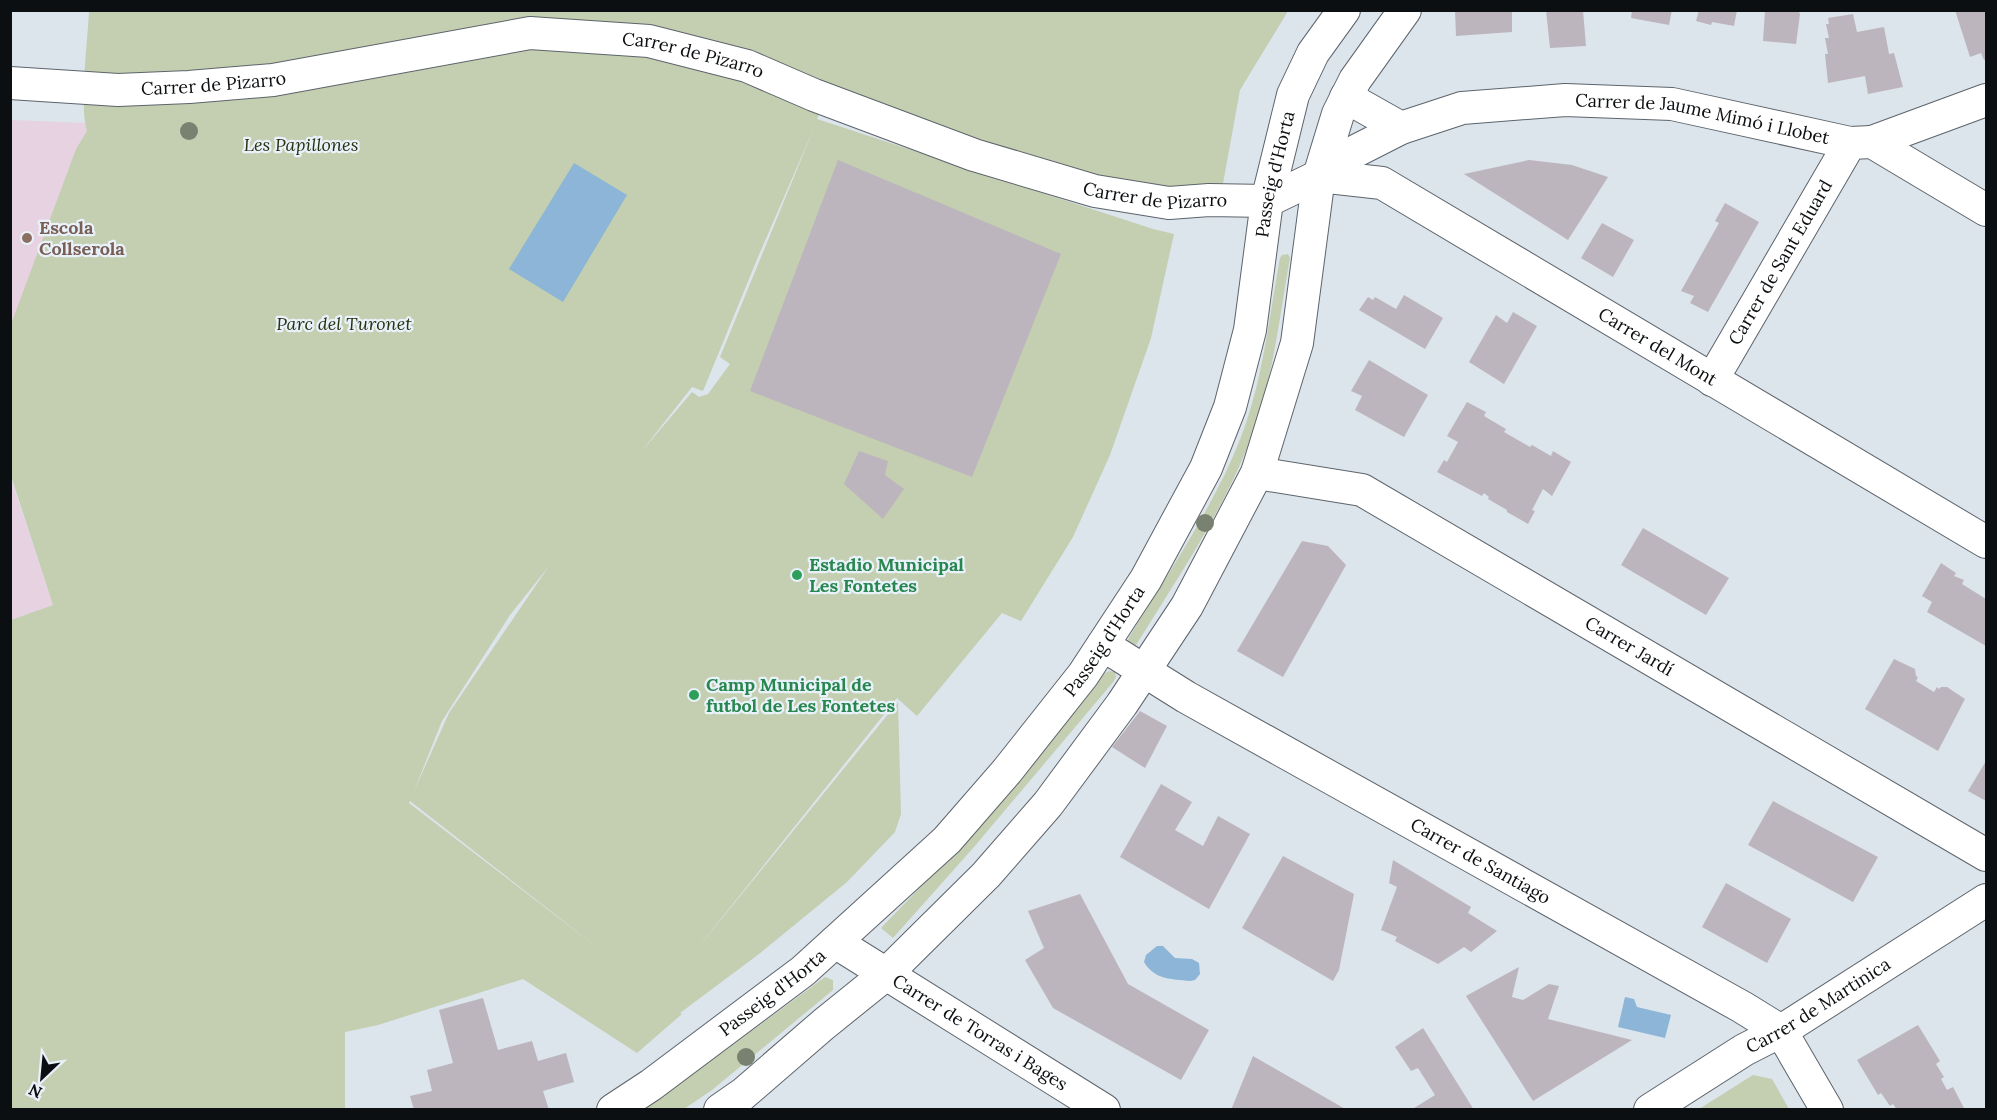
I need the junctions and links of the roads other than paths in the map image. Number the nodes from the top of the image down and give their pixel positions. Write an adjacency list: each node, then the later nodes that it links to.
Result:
1 (1344, 10): 10 (street, Passeig d'Horta)
2 (1405, 10): 4 (street)
3 (10, 82): 10 (street, Carrer de Pizarro)
4 (1346, 97): 6 (street); 9 (street)
5 (1986, 100): 7 (street)
6 (1401, 128): 7 (street, Carrer de Jaume Mimó i Llobet); 8 (street, Carrer de Jaume Mimó i Llobet)
7 (1861, 143): 11 (street, Carrer de Jaume Mimó i Llobet); 12 (street, Carrer de Sant Eduard)
8 (1346, 156): 9 (street, Carrer de Pizarro)
9 (1319, 176): 10 (street, Carrer de Pizarro); 12 (street, Carrer del Mont); 13 (street)
10 (1267, 201): 15 (street, Passeig d'Horta)
11 (1986, 210)
12 (1712, 380): 14 (street, Carrer del Mont)
13 (1257, 472): 16 (street); 17 (street, Carrer Jardí)
14 (1986, 542)
15 (1103, 645): 16 (street, Carrer de Santiago); 19 (street, Passeig d'Horta)
16 (1144, 670): 20 (street); 21 (street, Carrer de Santiago)
17 (1986, 855)
18 (1986, 900): 21 (street, Carrer de Martinica)
19 (835, 942): 20 (street, Carrer de Torras i Bages); 22 (street, Passeig d'Horta)
20 (886, 974): 23 (street); 24 (street, Carrer de Torras i Bages)
21 (1781, 1031): 25 (street, Carrer de Martinica); 26 (street, Carrer de Santiago)
22 (613, 1110)
23 (720, 1110)
24 (1104, 1110)
25 (1650, 1110)
26 (1827, 1110)

